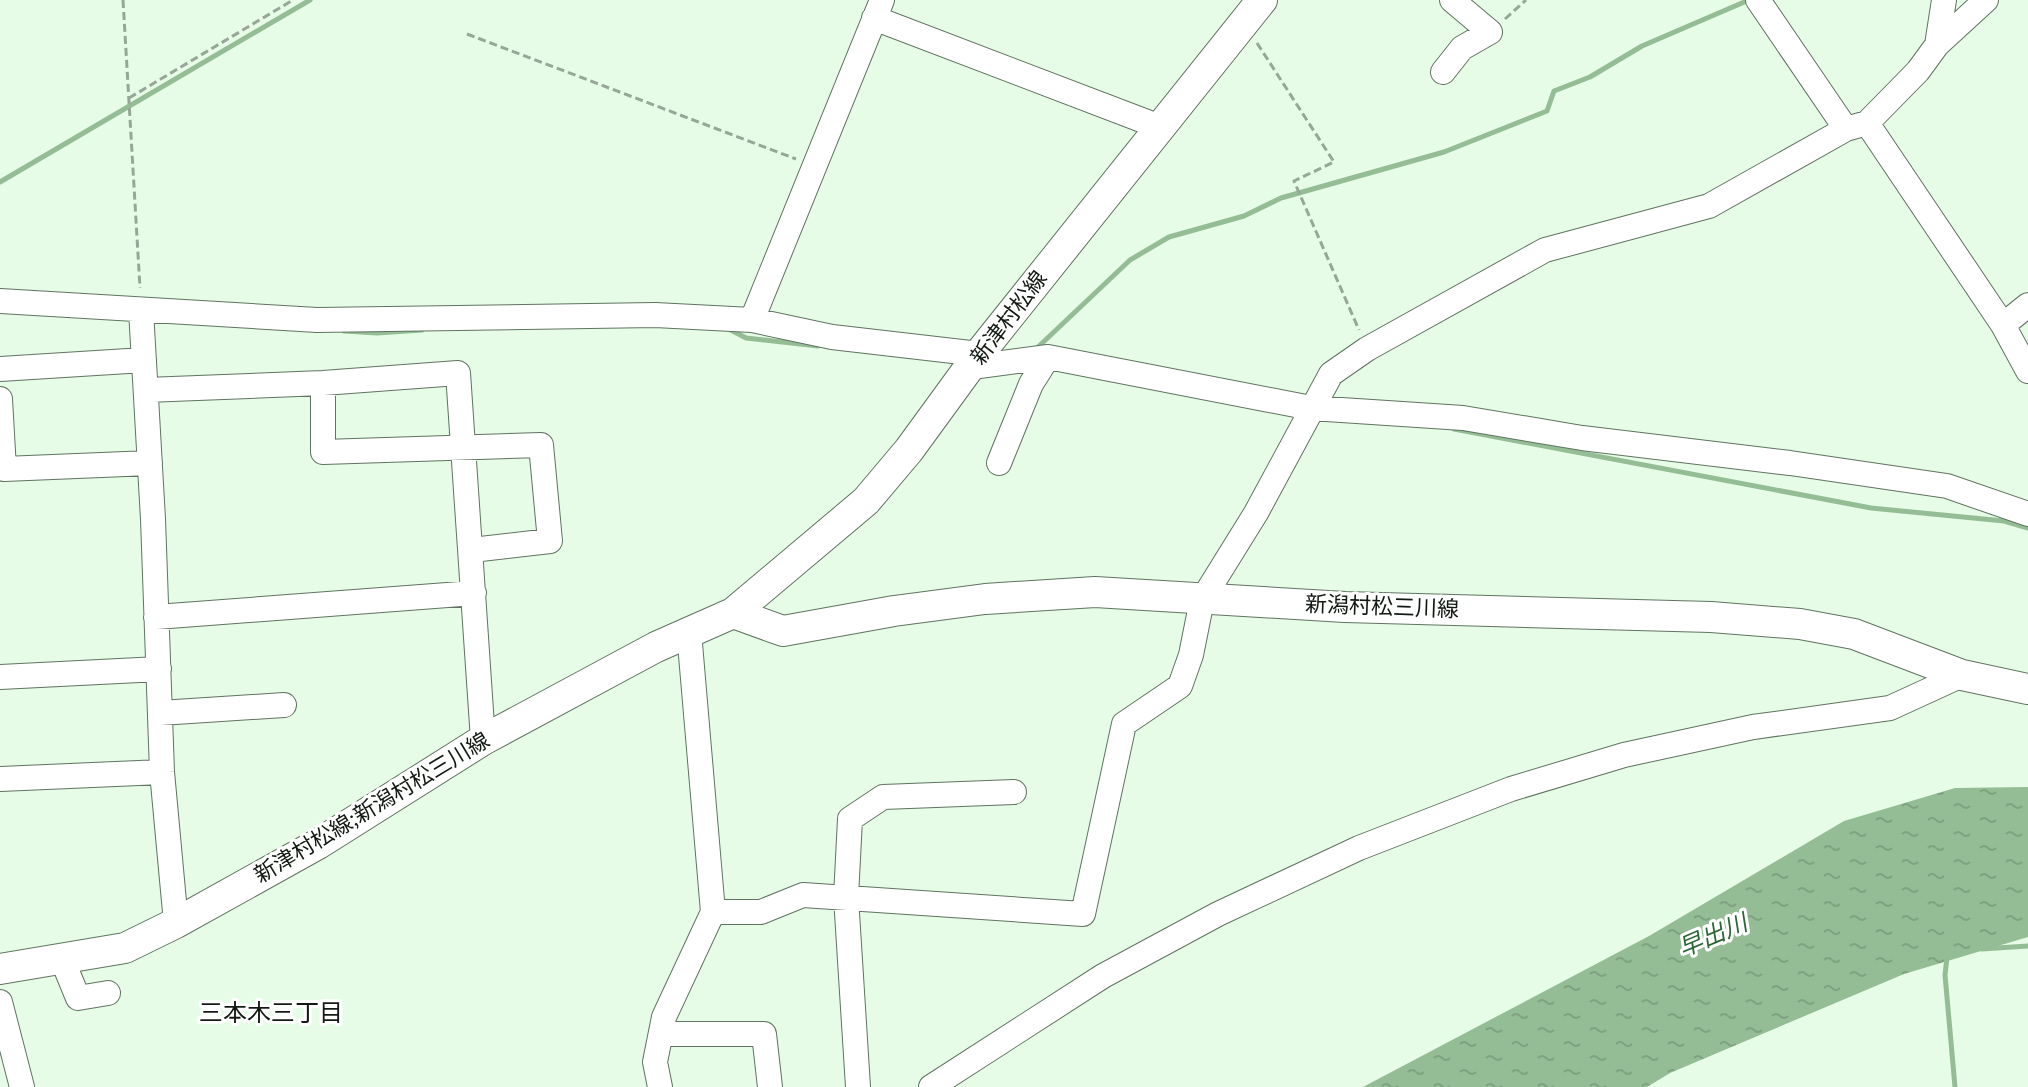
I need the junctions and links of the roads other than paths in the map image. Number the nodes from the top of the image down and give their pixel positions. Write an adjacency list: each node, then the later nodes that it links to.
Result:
1 (1452, 0): 8 (street)
2 (1758, 0): 9 (street)
3 (1944, 0): 7 (street)
4 (1986, 0): 7 (street)
5 (878, 9): 10 (street); 14 (street)
6 (1253, 12): 10 (main road, 新津村松線)
7 (1937, 45): 9 (street)
8 (1443, 72)
9 (1856, 126): 15 (street); 23 (street)
10 (1160, 127): 18 (main road, 新津村松線)
11 (0, 301): 13 (street)
12 (2028, 305): 15 (street)
13 (141, 310): 14 (street); 17 (street)
14 (752, 320): 18 (street)
15 (2003, 325): 20 (street)
16 (1048, 357): 18 (street); 23 (street); 27 (street)
17 (144, 360): 19 (street); 22 (street)
18 (975, 360): 32 (main road, 新津村松線)
19 (0, 369)
20 (2028, 371)
21 (323, 383): 22 (street); 25 (street); 25 (street)
22 (146, 390): 26 (street)
23 (1311, 408): 28 (street); 31 (street)
24 (0, 413): 26 (street)
25 (464, 448): 29 (street); 29 (street)
26 (150, 463): 33 (street)
27 (999, 463)
28 (2028, 514)
29 (472, 550): 30 (street)
30 (474, 593): 33 (street); 41 (street)
31 (1202, 600): 32 (main road, 新潟村松三川線); 36 (main road, 新潟村松三川線); 45 (street)
32 (733, 613): 34 (main road, 新津村松線;新潟村松三川線)
33 (156, 617): 35 (street)
34 (689, 632): 41 (main road, 新津村松線;新潟村松三川線); 46 (street)
35 (159, 669): 37 (street); 40 (street)
36 (1962, 675): 38 (main road, 新潟村松三川線); 57 (street)
37 (0, 677)
38 (2028, 689)
39 (284, 705): 40 (street)
40 (160, 713): 42 (street)
41 (483, 740): 47 (main road, 新津村松線;新潟村松三川線)
42 (162, 772): 43 (street); 47 (street)
43 (0, 779)
44 (1014, 792): 45 (street)
45 (846, 897): 46 (street); 56 (street)
46 (713, 912): 52 (street)
47 (176, 923): 48 (main road, 新津村松線;新潟村松三川線)
48 (62, 959): 49 (main road, 新津村松線;新潟村松三川線); 50 (street)
49 (0, 969)
50 (108, 993)
51 (0, 1002): 53 (street)
52 (661, 1034): 54 (street); 55 (street)
53 (22, 1087)
54 (660, 1087)
55 (770, 1087)
56 (858, 1087)
57 (931, 1087)

